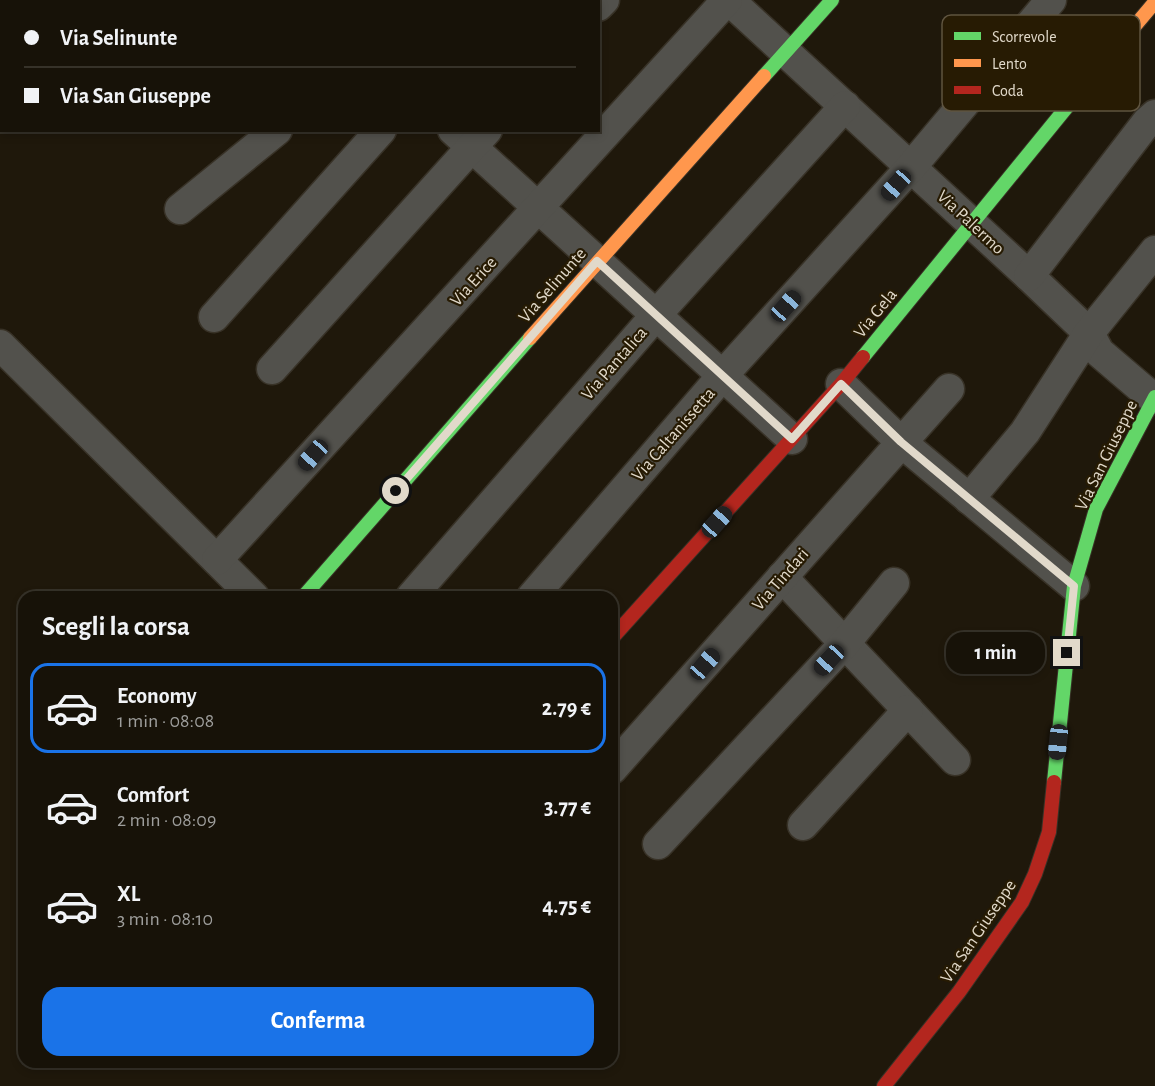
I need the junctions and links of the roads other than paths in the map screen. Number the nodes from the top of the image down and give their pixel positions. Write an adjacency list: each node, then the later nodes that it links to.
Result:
1 (728, 0): 7 (street, Via Palermo); 16 (street, Via Erice)
2 (832, 0): 7 (street, Via Selinunte)
3 (1051, 0): 5 (street, Via Caltanissetta)
4 (1155, 2): 6 (street, Via Gela)
5 (1038, 15)
6 (1140, 17)
7 (785, 51): 8 (street, Via Palermo); 20 (street, Via Selinunte)
8 (844, 106): 15 (street, Via Palermo); 22 (street, Via Pantalica)
9 (958, 111): 15 (street, Via Caltanissetta)
10 (1062, 111): 18 (street, Via Gela)
11 (1155, 115): 21 (street)
12 (275, 132): 17 (street)
13 (379, 132): 23 (street)
14 (470, 136): 16 (street); 26 (street)
15 (911, 167): 18 (street, Via Palermo); 27 (street, Via Caltanissetta)
16 (539, 208): 20 (street); 34 (street, Via Erice)
17 (180, 209)
18 (971, 222): 21 (street, Via Palermo); 28 (street, Via Gela)
19 (1155, 251): 24 (street)
20 (597, 261): 22 (street); 39 (street, Via Selinunte)
21 (1029, 276): 24 (street, Via Palermo)
22 (656, 315): 27 (street); 40 (street, Via Pantalica)
23 (214, 317)
24 (1089, 333): 30 (street, Via Palermo); 33 (street)
25 (0, 345): 34 (street)
26 (272, 369)
27 (723, 375): 31 (street); 41 (street, Via Caltanissetta)
28 (841, 384): 31 (street, Via Gela); 32 (street)
29 (949, 389): 32 (street, Via Tindari)
30 (1154, 398): 37 (street, Via San Giuseppe)
31 (792, 439): 42 (street, Via Gela)
32 (901, 442): 33 (street); 35 (street, Via Tindari)
33 (969, 499): 37 (street)
34 (217, 560): 38 (street)
35 (782, 577): 43 (street); 46 (street, Via Tindari)
36 (894, 583): 43 (street)
37 (1074, 586): 49 (street, Via San Giuseppe)
38 (248, 591)
39 (308, 591)
40 (416, 591)
41 (537, 591)
42 (618, 631)
43 (845, 643): 44 (street); 48 (street)
44 (908, 710): 45 (street); 47 (street)
45 (955, 760)
46 (618, 762)
47 (802, 825)
48 (658, 844)
49 (884, 1086)

